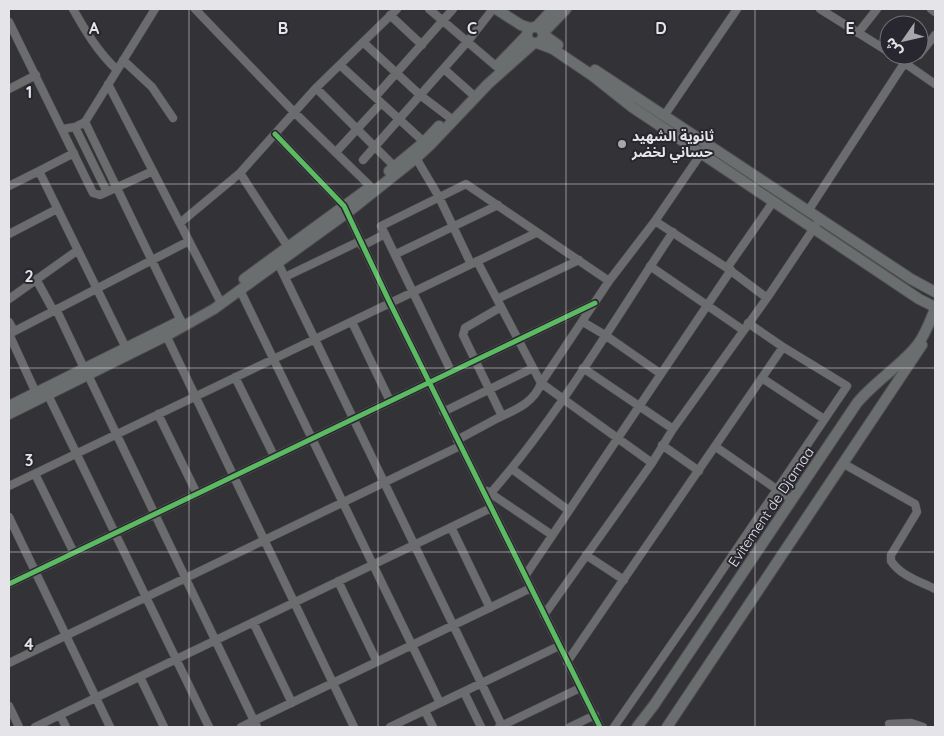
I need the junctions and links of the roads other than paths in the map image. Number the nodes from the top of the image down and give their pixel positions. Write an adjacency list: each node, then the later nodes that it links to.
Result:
1 (73, 9): 30 (street)
2 (155, 9): 24 (street)
3 (195, 9): 41 (street)
4 (397, 9): 15 (street)
5 (428, 9): 16 (street)
6 (453, 9): 16 (street)
7 (495, 9): 19 (main road); 20 (street)
8 (552, 9): 19 (main road)
9 (566, 9): 19 (main road)
10 (738, 9): 42 (street)
11 (820, 9): 18 (street)
12 (877, 9): 18 (street)
13 (932, 9): 14 (street)
14 (935, 12)
15 (390, 15): 21 (street); 22 (street)
16 (443, 21): 20 (street); 22 (street)
17 (9, 22): 32 (street)
18 (858, 33): 23 (street)
19 (535, 34): 28 (main road); 42 (main road); 53 (main road); 56 (main road)
20 (468, 41): 28 (street); 29 (street)
21 (363, 42): 25 (street); 31 (street)
22 (422, 45): 31 (street)
23 (879, 46)
24 (123, 60): 30 (street); 44 (street)
25 (340, 64): 35 (street); 39 (street)
26 (906, 65): 71 (street)
27 (908, 65): 34 (street)
28 (497, 67): 37 (main road)
29 (444, 68): 37 (street); 38 (street)
30 (117, 70): 33 (street)
31 (396, 73): 38 (street); 39 (street)
32 (36, 75): 36 (street); 48 (street)
33 (108, 84): 46 (street); 60 (street)
34 (935, 84)
35 (316, 88): 41 (street); 49 (street)
36 (9, 89)
37 (472, 93): 43 (main road)
38 (420, 95): 43 (street); 45 (street)
39 (375, 97): 40 (street)
40 (382, 103): 45 (street); 49 (street)
41 (294, 112): 50 (street); 54 (street)
42 (664, 116): 53 (main road)
43 (449, 117): 51 (main road)
44 (173, 118)
45 (399, 120): 51 (street); 52 (street)
46 (85, 122): 47 (street); 63 (street)
47 (76, 127): 48 (street); 65 (street)
48 (63, 129): 55 (street)
49 (358, 129): 52 (street); 54 (street)
50 (275, 134): 61 (street); 70 (street)
51 (424, 142): 58 (main road)
52 (375, 146): 57 (street); 58 (street)
53 (704, 149): 67 (main road); 71 (main road); 73 (street)
54 (336, 152): 64 (street)
55 (74, 153): 59 (street); 65 (street)
56 (416, 158): 64 (main road); 66 (street)
57 (363, 160)
58 (394, 166): 64 (main road)
59 (39, 171): 62 (street); 69 (street)
60 (153, 171): 63 (street); 74 (street)
61 (240, 173): 74 (street); 83 (street)
62 (9, 186)
63 (117, 188): 65 (street); 87 (street)
64 (369, 190): 70 (main road)
65 (107, 192)
66 (439, 197): 68 (street); 75 (street); 80 (street)
67 (773, 202): 76 (main road); 91 (street)
68 (498, 205): 75 (street); 78 (street)
69 (57, 209): 79 (street); 84 (street)
70 (346, 210): 82 (street); 83 (main road); 88 (main road)
71 (808, 211): 72 (main road)
72 (820, 219): 76 (street); 98 (main road)
73 (655, 221): 77 (street); 94 (street)
74 (180, 223): 81 (street)
75 (453, 227): 85 (street); 89 (street)
76 (814, 229): 99 (street); 107 (main road)
77 (673, 232): 90 (street); 91 (street)
78 (536, 233): 86 (street); 89 (street)
79 (9, 234)
80 (384, 234): 82 (street); 85 (street)
81 (189, 241): 87 (street); 102 (street)
82 (361, 243): 92 (street); 103 (street)
83 (288, 247): 102 (main road)
84 (78, 250): 93 (street); 95 (street)
85 (396, 254): 97 (street)
86 (579, 260): 94 (street); 100 (street)
87 (152, 261): 95 (street); 112 (street)
88 (278, 263): 92 (street); 96 (main road)
89 (474, 263): 97 (street); 100 (street)
90 (650, 266): 105 (street); 118 (street)
91 (729, 269): 99 (street); 105 (street)
92 (285, 277): 119 (street)
93 (36, 279): 101 (street); 108 (street)
94 (609, 281): 104 (street)
95 (97, 289): 108 (street); 122 (street)
96 (240, 290): 102 (main road); 123 (street)
97 (414, 292): 103 (street); 128 (street)
98 (935, 292)
99 (767, 298): 113 (street)
100 (497, 299): 106 (street)
101 (9, 300)
102 (220, 300): 112 (main road)
103 (390, 303): 110 (street); 132 (street)
104 (595, 303): 111 (street); 120 (street)
105 (707, 305): 115 (street); 129 (street)
106 (502, 307): 120 (street); 124 (street)
107 (935, 308): 168 (main road, Evitement de Djamaa)
108 (55, 309): 116 (street); 127 (street)
109 (9, 322): 116 (street)
110 (352, 322): 119 (street); 139 (street)
111 (583, 322): 118 (street); 133 (street)
112 (183, 323): 117 (main road)
113 (748, 323): 115 (street); 121 (street)
114 (935, 326): 157 (main road)
115 (742, 330): 147 (street)
116 (10, 333): 135 (street)
117 (164, 333): 122 (main road); 127 (main road); 137 (street)
118 (606, 335): 126 (street); 129 (street)
119 (315, 339): 123 (street); 145 (street)
120 (518, 339): 124 (street); 125 (street)
121 (783, 347): 131 (street); 146 (street)
122 (126, 348): 127 (main road)
123 (273, 359): 130 (street); 150 (street)
124 (475, 360): 128 (street); 134 (street)
125 (534, 368): 133 (street); 134 (street)
126 (583, 368): 138 (street); 140 (street)
127 (86, 372): 135 (main road); 136 (main road); 148 (street)
128 (452, 372): 132 (street)
129 (661, 374): 140 (street)
130 (236, 377): 137 (street); 155 (street)
131 (762, 378): 146 (street); 153 (street)
132 (429, 382): 139 (street); 142 (street)
133 (541, 383): 138 (street); 144 (street)
134 (489, 389): 142 (street); 144 (street)
135 (36, 393): 141 (main road)
136 (48, 395): 141 (main road); 154 (street)
137 (195, 397): 143 (street); 161 (street)
138 (563, 397): 149 (street); 158 (street)
139 (390, 401): 145 (street)
140 (639, 406): 147 (street); 149 (street)
141 (9, 407)
142 (443, 412): 151 (street)
143 (158, 414): 148 (street); 166 (street)
144 (502, 416): 151 (street)
145 (353, 419): 150 (street); 162 (street)
146 (824, 419): 165 (street)
147 (673, 429): 152 (street)
148 (117, 434): 154 (street); 172 (street)
149 (617, 437): 156 (street); 171 (street)
150 (312, 439): 155 (street); 169 (street)
151 (459, 443): 162 (street); 164 (street)
152 (662, 445): 156 (street); 159 (street)
153 (716, 447): 159 (street); 165 (street)
154 (77, 454): 160 (street); 175 (street)
155 (274, 456): 161 (street)
156 (652, 463): 180 (street)
157 (844, 464): 189 (street); 235 (main road)
158 (512, 469): 167 (street); 171 (street)
159 (699, 471): 185 (street)
160 (35, 474): 163 (street); 179 (street)
161 (233, 476): 166 (street); 177 (street)
162 (384, 483): 169 (street); 178 (street)
163 (9, 486)
164 (481, 488): 167 (street); 170 (street)
165 (777, 489): 168 (street); 233 (street)
166 (196, 494): 172 (street)
167 (490, 494): 176 (street)
168 (792, 500): 234 (main road, Evitement de Djamaa)
169 (342, 503): 177 (street); 181 (street)
170 (491, 508): 174 (street); 183 (street)
171 (568, 510): 176 (street)
172 (155, 514): 175 (street); 184 (street)
173 (9, 517): 182 (street)
174 (452, 527): 178 (street); 192 (street)
175 (115, 533): 179 (street); 190 (street)
176 (552, 535): 183 (street)
177 (264, 540): 184 (street); 191 (street)
178 (414, 545): 181 (street); 195 (street)
179 (74, 553): 182 (street)
180 (586, 555): 185 (street); 193 (street)
181 (372, 565): 186 (street); 198 (street)
182 (35, 572): 187 (street); 196 (street)
183 (524, 576): 188 (street)
184 (186, 578): 190 (street); 197 (street)
185 (624, 580): 202 (street)
186 (338, 582): 191 (street); 201 (street)
187 (9, 584)
188 (531, 588): 192 (street); 193 (street)
189 (935, 588)
190 (146, 597): 196 (street); 200 (street)
191 (294, 602): 194 (street); 205 (street)
192 (490, 608): 195 (street)
193 (544, 615): 199 (street)
194 (253, 622): 197 (street); 210 (street)
195 (453, 626): 198 (street); 206 (street)
196 (66, 636): 203 (street); 209 (street)
197 (216, 640): 200 (street); 216 (street)
198 (411, 646): 201 (street); 211 (street)
199 (559, 646): 202 (street); 206 (street)
200 (176, 659): 204 (street); 224 (street)
201 (377, 662): 205 (street)
202 (567, 662): 207 (street)
203 (9, 663)
204 (140, 677): 209 (street); 223 (street)
205 (333, 683): 210 (street); 226 (street)
206 (481, 684): 208 (street); 230 (street)
207 (580, 688): 215 (street); 230 (street)
208 (464, 692): 211 (street); 229 (street)
209 (96, 698): 214 (street); 222 (street)
210 (292, 703): 216 (street)
211 (440, 703): 213 (street)
212 (9, 706): 219 (street)
213 (425, 711): 217 (street); 228 (street)
214 (60, 715): 220 (street); 221 (street)
215 (595, 715): 231 (street); 232 (street)
216 (256, 724): 225 (street)
217 (404, 724): 227 (street)
218 (889, 724): 236 (street)
219 (19, 727)
220 (35, 727)
221 (66, 727)
222 (110, 727)
223 (164, 727)
224 (209, 727)
225 (242, 727)
226 (354, 727)
227 (390, 727)
228 (433, 727)
229 (481, 727)
230 (500, 727)
231 (570, 727)
232 (600, 727)
233 (614, 727)
234 (637, 727)
235 (667, 727)
236 (923, 727)

